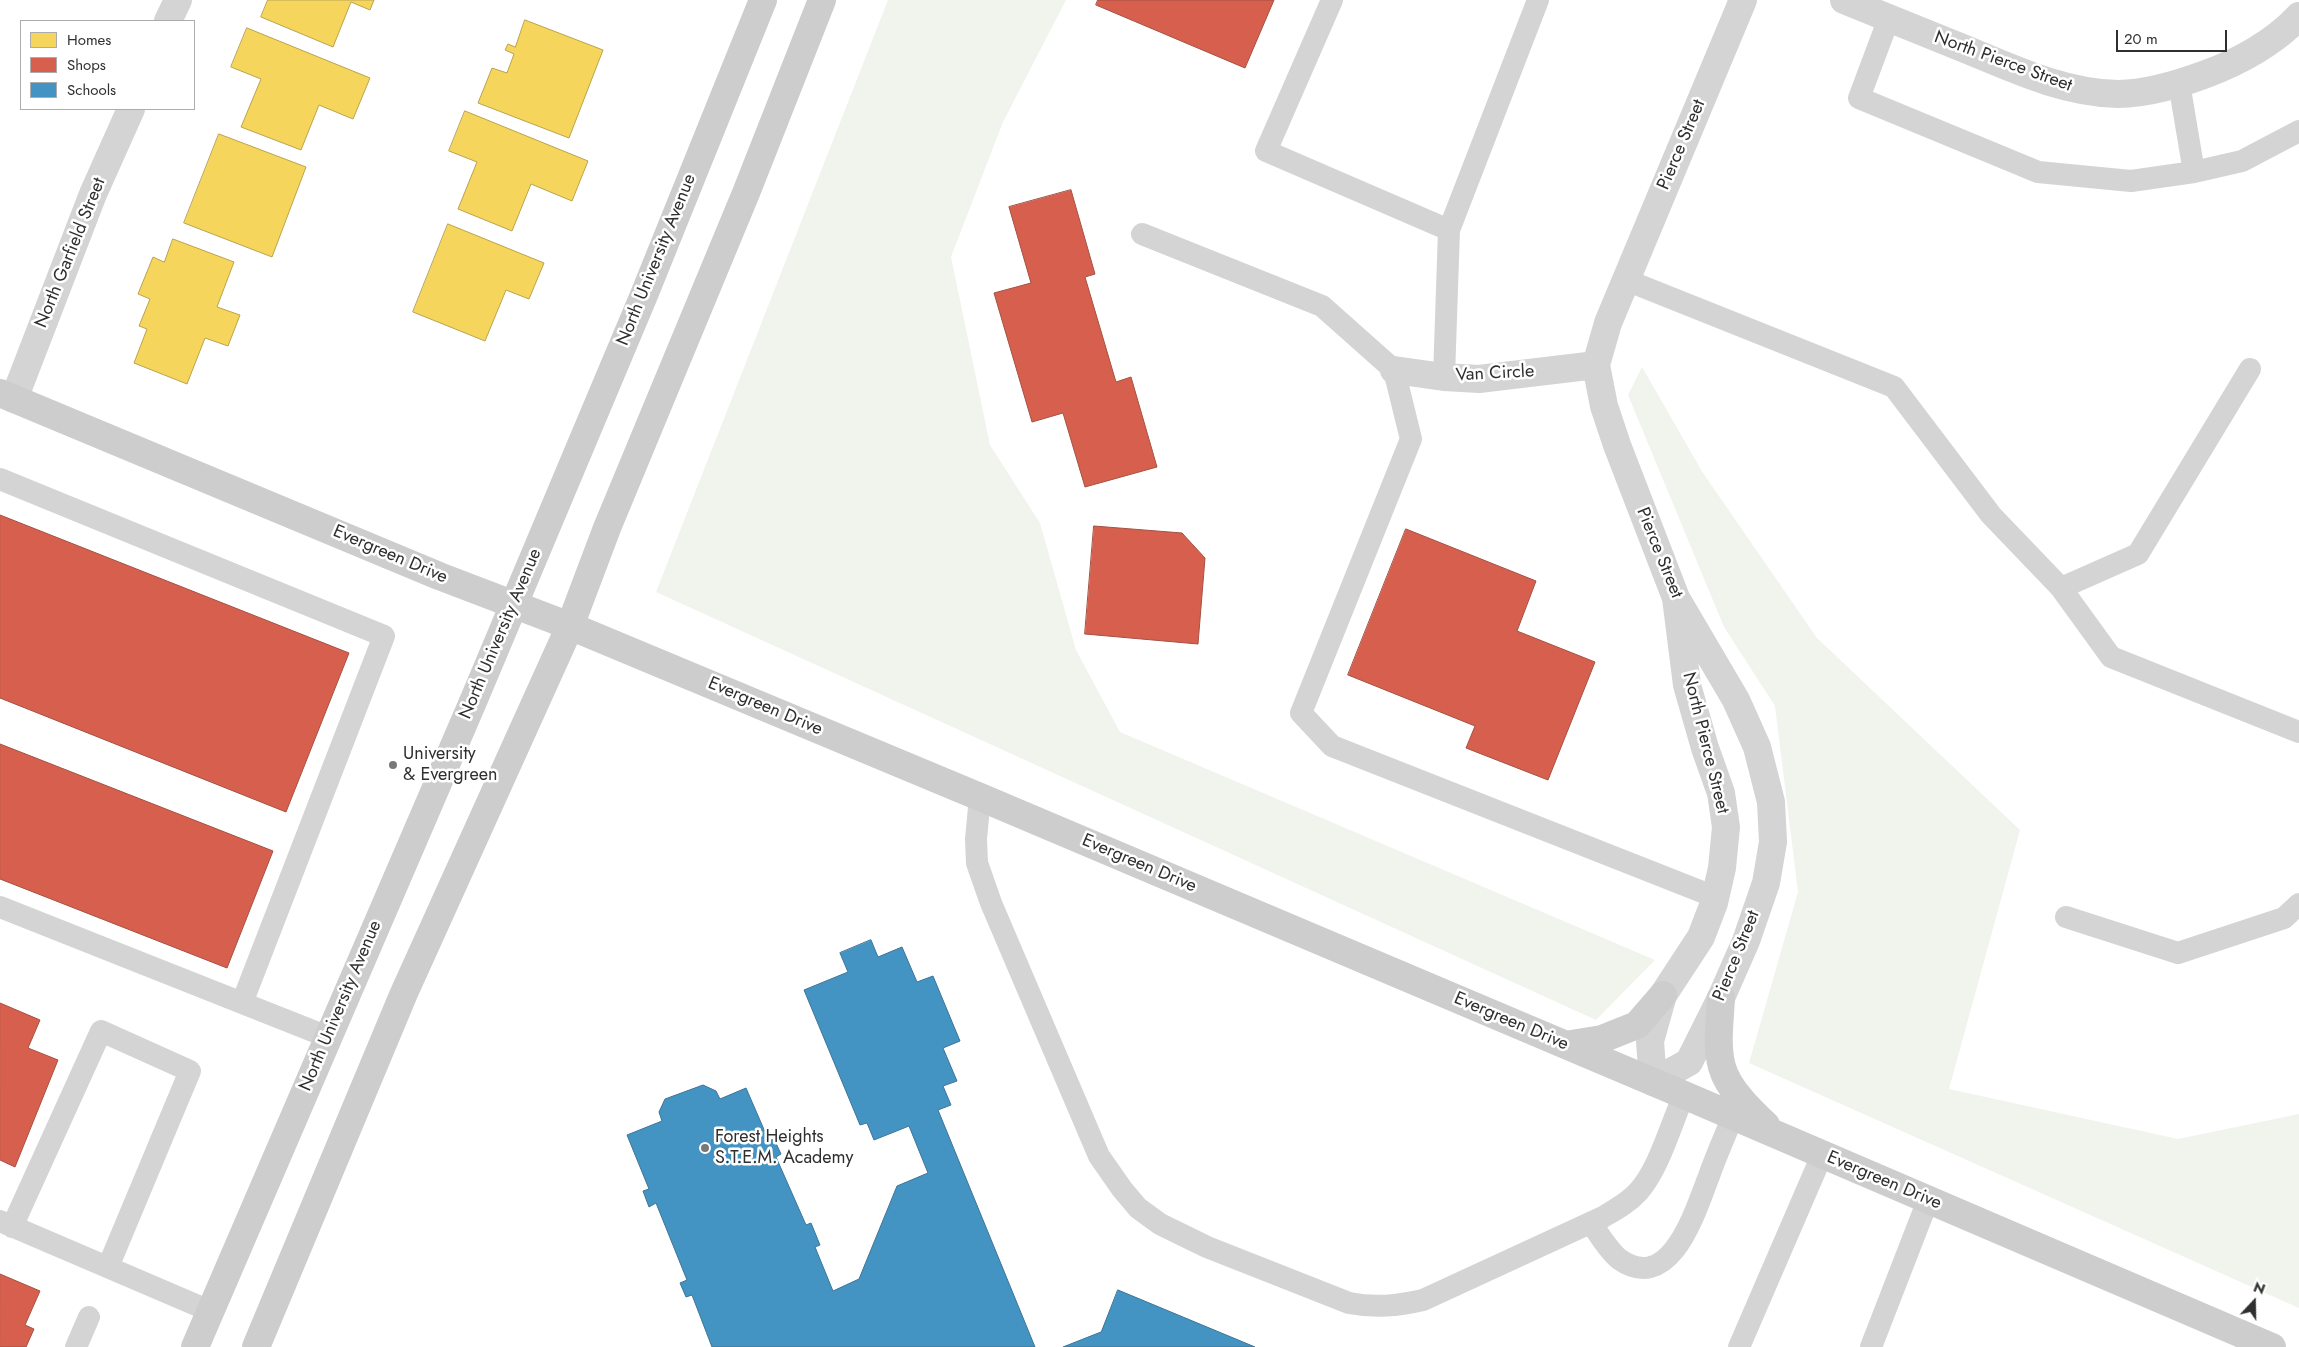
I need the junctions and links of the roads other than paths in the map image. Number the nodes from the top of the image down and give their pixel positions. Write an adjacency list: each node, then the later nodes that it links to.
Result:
1 (178, 0): 10 (street)
2 (763, 0): 26 (main road, North University Avenue)
3 (822, 0): 27 (main road)
4 (1332, 0): 15 (lane)
5 (1538, 0): 15 (lane)
6 (1744, 0): 17 (street, Pierce Street)
7 (1844, 0): 9 (street, North Pierce Street)
8 (2299, 16): 11 (street, North Pierce Street)
9 (1889, 18): 11 (street, North Pierce Street); 14 (lane)
10 (168, 20)
11 (2179, 84): 14 (lane)
12 (131, 110): 22 (street, North Garfield Street)
13 (2299, 132): 14 (lane)
14 (2194, 172)
15 (1448, 230): 21 (lane)
16 (1142, 234): 20 (lane)
17 (1626, 280): 18 (street, Pierce Street); 24 (lane)
18 (1596, 365): 21 (street, Van Circle); 25 (street, Pierce Street)
19 (2250, 368): 24 (lane)
20 (1394, 370): 21 (street, Van Circle); 30 (lane)
21 (1444, 377)
22 (7, 396): 26 (main road, Evergreen Drive)
23 (0, 479): 36 (lane)
24 (2061, 588): 28 (lane)
25 (1676, 598): 30 (street, North Pierce Street); 35 (street, Pierce Street)
26 (512, 605): 27 (main road, Evergreen Drive); 37 (main road, North University Avenue)
27 (570, 626): 29 (main road, Evergreen Drive); 52 (main road)
28 (2299, 732)
29 (980, 797): 38 (main road, Evergreen Drive); 45 (lane)
30 (1715, 897): 34 (street, North Pierce Street)
31 (2299, 904): 33 (lane)
32 (0, 907): 36 (lane)
33 (2066, 917)
34 (1663, 995): 38 (main road); 39 (street, North Pierce Street)
35 (1721, 998): 39 (street, Pierce Street); 42 (main road)
36 (242, 1003): 37 (lane)
37 (328, 1037): 48 (main road, North University Avenue)
38 (1565, 1045): 39 (main road, Evergreen Drive)
39 (1653, 1082): 40 (main road, Evergreen Drive)
40 (1684, 1095): 41 (main road, Evergreen Drive); 45 (lane)
41 (1733, 1116): 42 (main road, Evergreen Drive); 45 (lane)
42 (1777, 1135): 43 (main road, Evergreen Drive)
43 (1822, 1155): 44 (main road, Evergreen Drive); 53 (lane)
44 (1928, 1200): 54 (lane); 55 (main road, Evergreen Drive)
45 (1591, 1223)
46 (6, 1224): 47 (lane); 47 (lane)
47 (108, 1267): 48 (lane)
48 (210, 1311): 51 (main road, North University Avenue)
49 (89, 1317): 50 (lane)
50 (76, 1347)
51 (195, 1347)
52 (256, 1347)
53 (1739, 1347)
54 (1871, 1347)
55 (2272, 1347)

